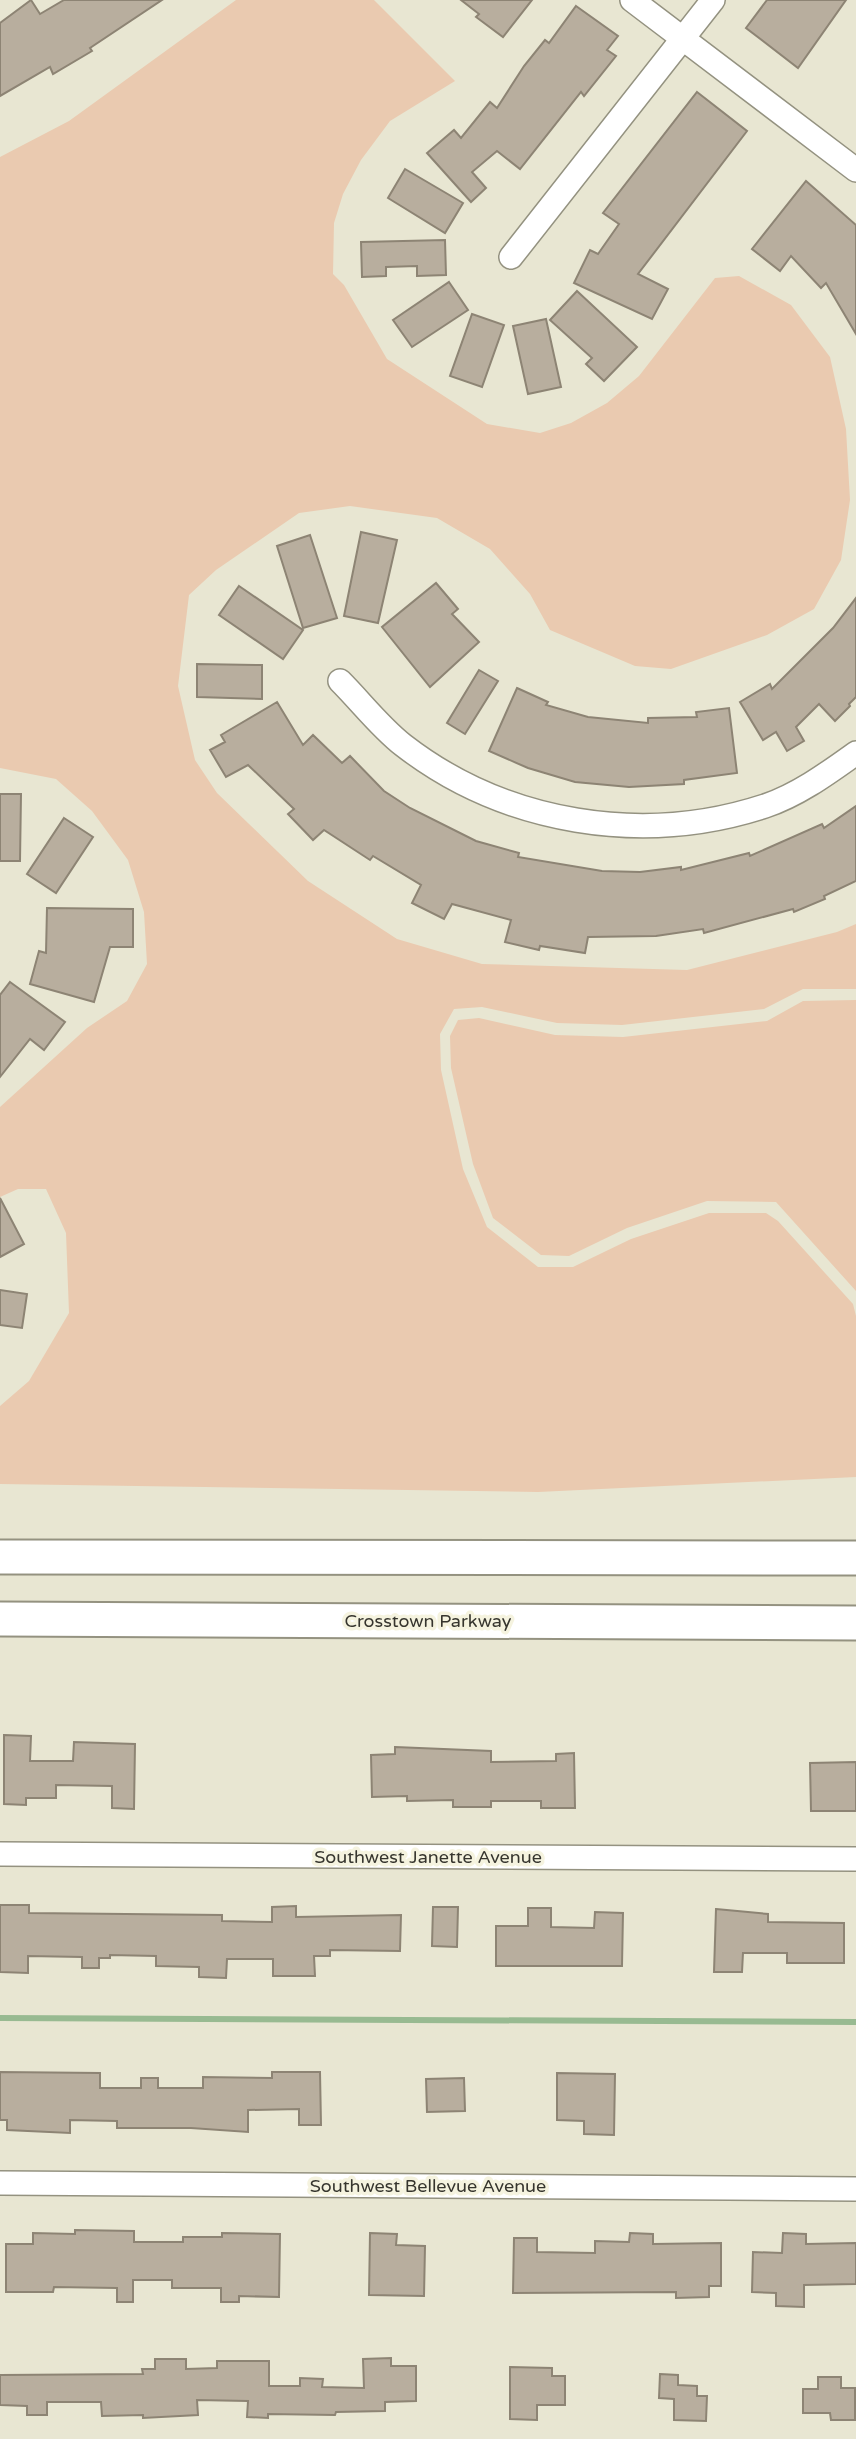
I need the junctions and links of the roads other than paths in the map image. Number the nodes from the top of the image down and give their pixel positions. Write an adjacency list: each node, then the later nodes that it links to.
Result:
1 (632, 0): 3 (street)
2 (713, 0): 3 (street)
3 (684, 40): 4 (street); 5 (street)
4 (856, 170)
5 (511, 257)
6 (340, 681): 7 (street)
7 (856, 753)
8 (0, 1557): 9 (main road)
9 (856, 1558)
10 (0, 1619): 11 (main road, Crosstown Parkway)
11 (856, 1623)
12 (0, 1854): 13 (street, Southwest Janette Avenue)
13 (856, 1859)
14 (0, 2183): 15 (street, Southwest Bellevue Avenue)
15 (856, 2189)

